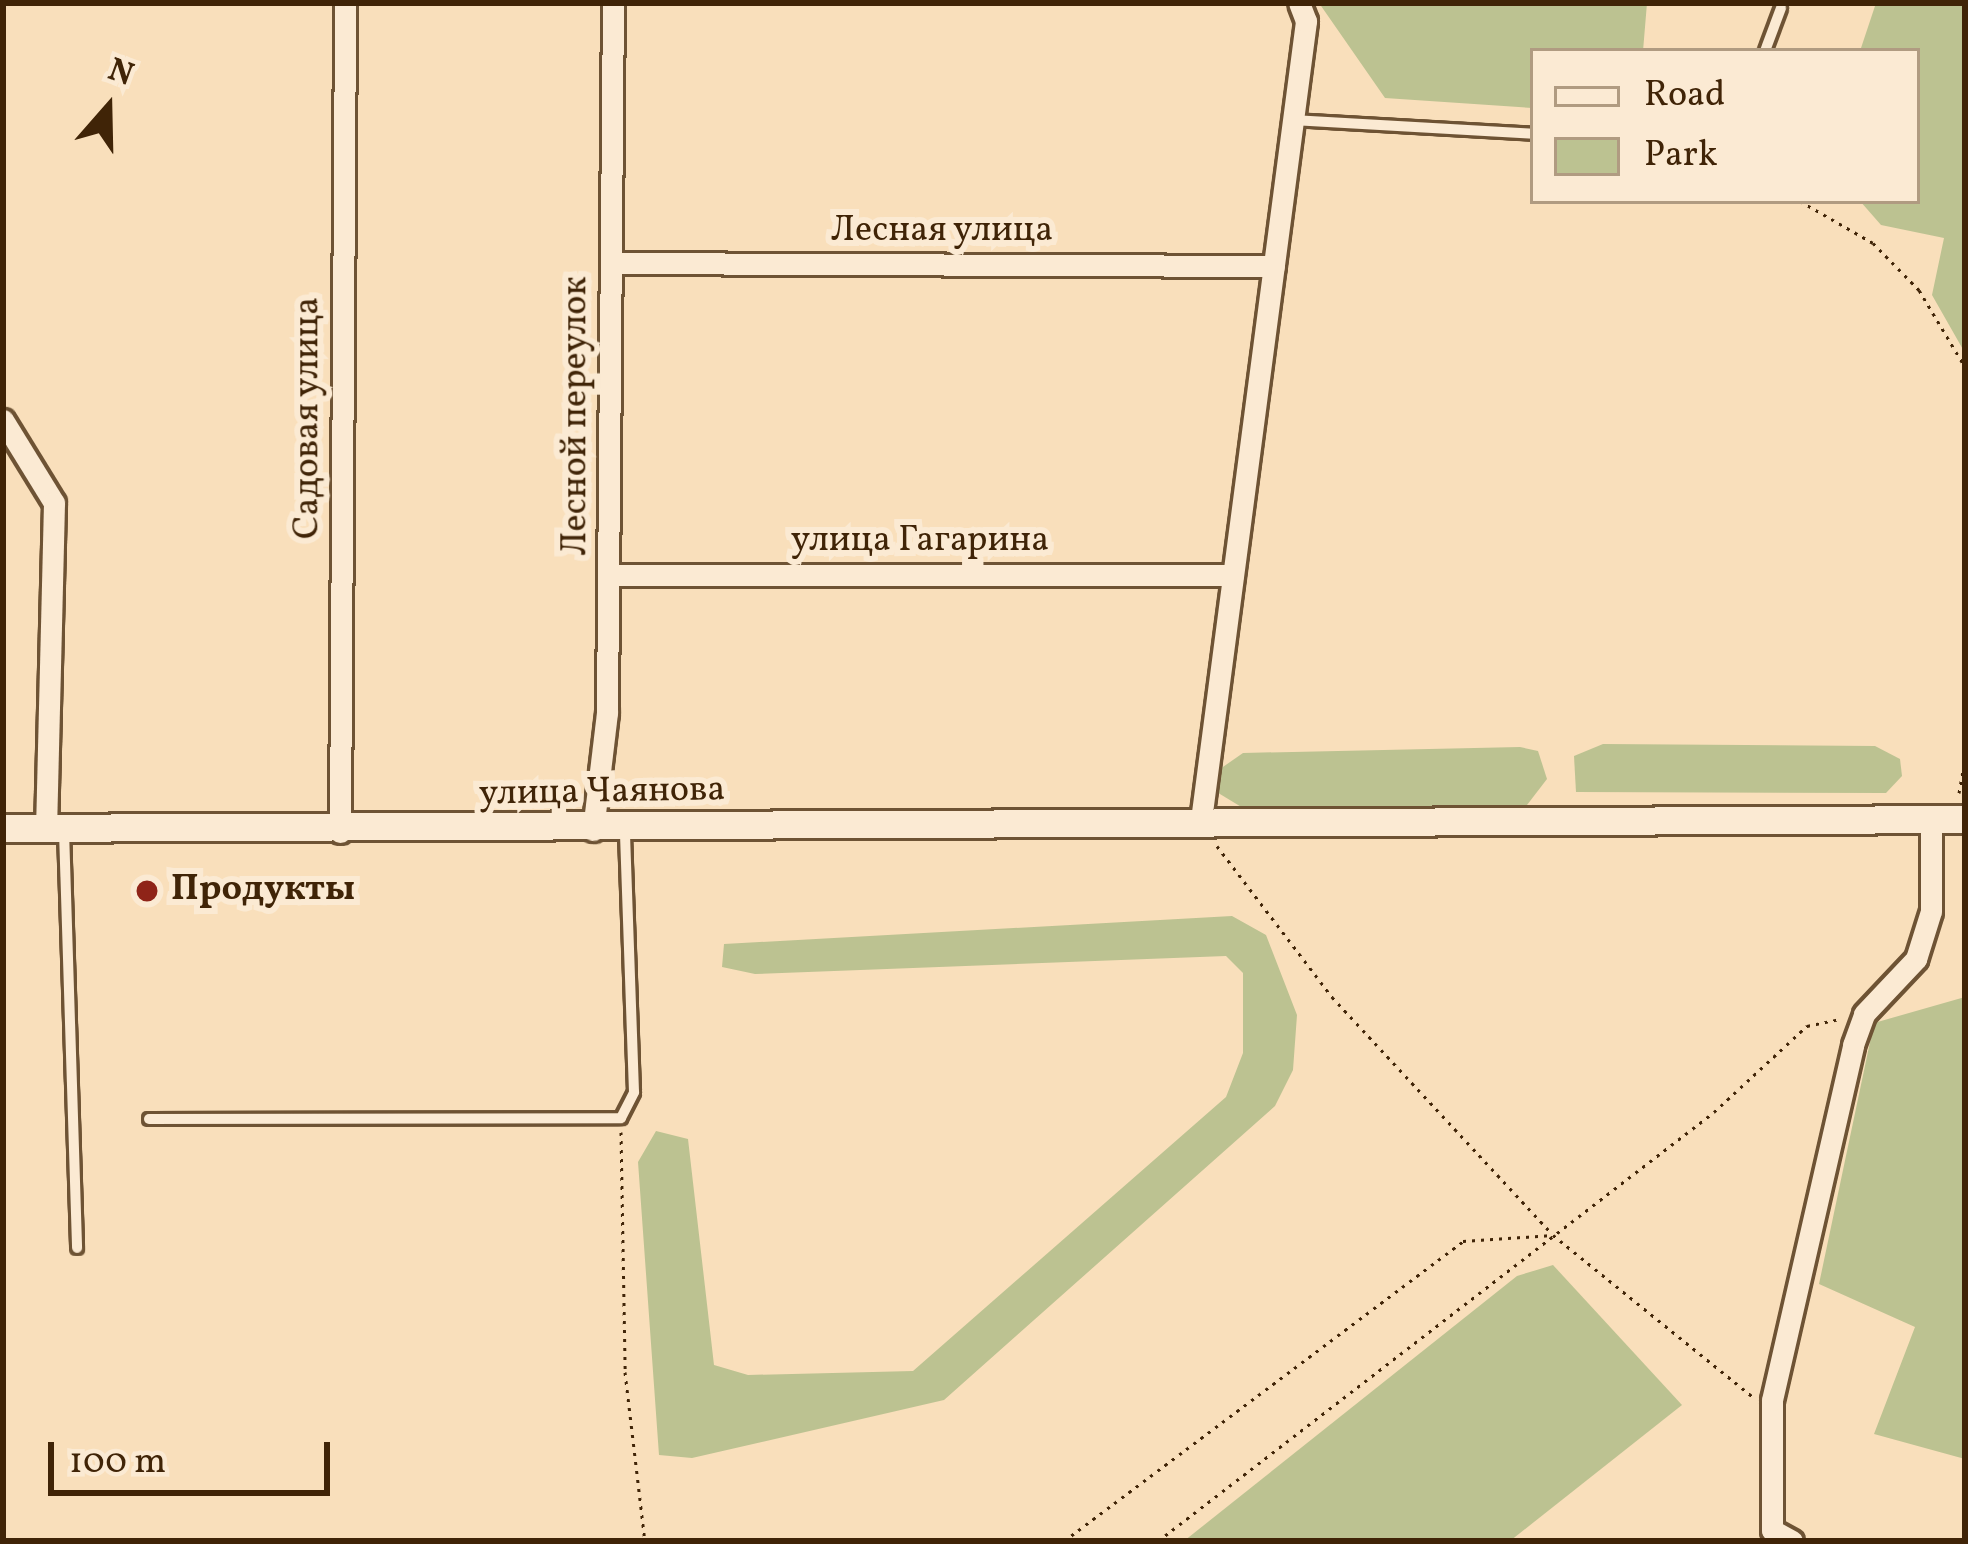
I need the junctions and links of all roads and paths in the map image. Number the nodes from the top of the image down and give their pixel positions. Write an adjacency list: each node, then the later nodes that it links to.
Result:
1 (345, 3): 22 (street, Садовая улица)
2 (613, 3): 9 (street, Лесной переулок)
3 (1299, 3): 6 (street)
4 (1781, 8): 5 (lane)
5 (1766, 48)
6 (1293, 120): 7 (lane); 10 (street)
7 (1530, 134)
8 (1808, 204): 11 (path)
9 (611, 263): 10 (street, Лесная улица); 14 (street, Лесной переулок)
10 (1274, 266): 13 (street)
11 (1965, 367)
12 (3, 420): 18 (street)
13 (1233, 574): 14 (street, улица Гагарина); 17 (street)
14 (608, 575): 20 (street, Лесной переулок)
15 (1965, 759): 16 (path)
16 (1950, 819): 17 (street, улица Чаянова); 23 (street)
17 (1201, 820): 21 (street, улица Чаянова); 26 (path)
18 (55, 827): 19 (street, улица Чаянова); 22 (street, улица Чаянова); 27 (lane)
19 (3, 828)
20 (593, 830): 21 (street, улица Чаянова); 22 (street, улица Чаянова)
21 (625, 830): 24 (lane)
22 (340, 832)
23 (1864, 1014): 26 (path); 28 (street)
24 (621, 1118): 25 (lane); 30 (path)
25 (149, 1119)
26 (1552, 1234): 28 (path); 31 (path); 32 (path)
27 (77, 1249)
28 (1772, 1400): 29 (street)
29 (1779, 1537)
30 (645, 1541)
31 (1064, 1541)
32 (1158, 1541)

